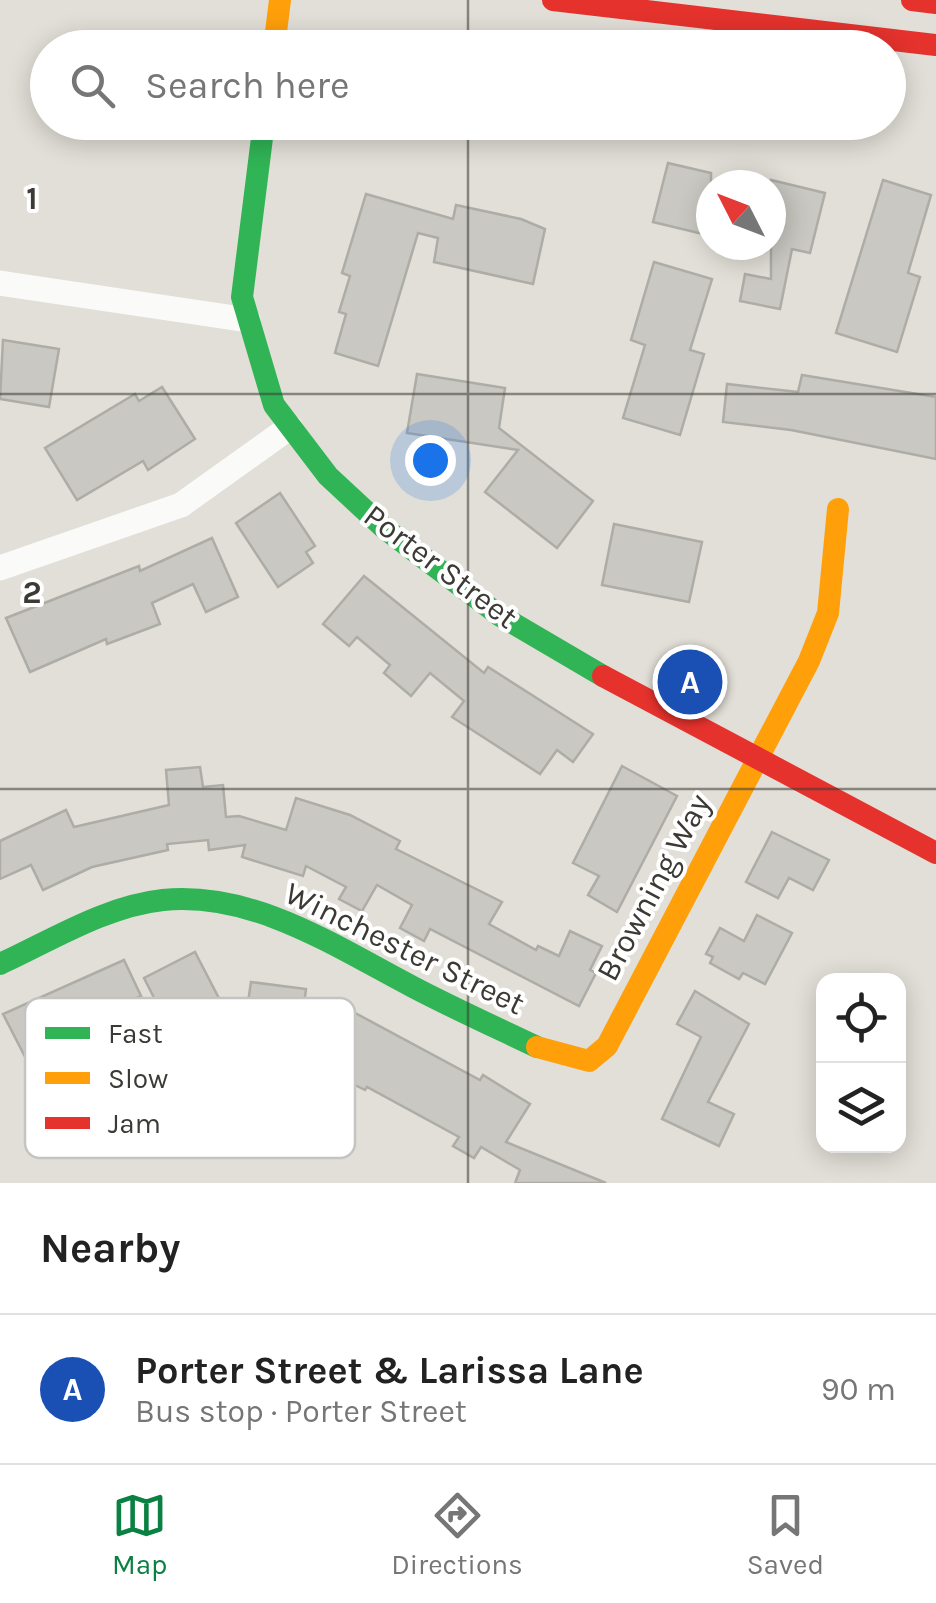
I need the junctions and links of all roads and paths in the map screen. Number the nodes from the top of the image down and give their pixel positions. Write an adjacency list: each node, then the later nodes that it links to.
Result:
1 (280, 0): 5 (street)
2 (552, 0): 6 (street)
3 (912, 0): 4 (street)
4 (936, 3)
5 (276, 30)
6 (814, 30)
7 (906, 41): 8 (street)
8 (936, 44)
9 (262, 140): 11 (street, Porter Street)
10 (0, 282): 11 (street)
11 (248, 320): 12 (street, Porter Street)
12 (290, 427): 14 (street); 15 (street, Porter Street)
13 (838, 509): 15 (street, Browning Way)
14 (0, 568)
15 (757, 759): 16 (street, Porter Street); 18 (street, Browning Way)
16 (936, 853)
17 (0, 964): 18 (street, Winchester Street)
18 (607, 1046)

